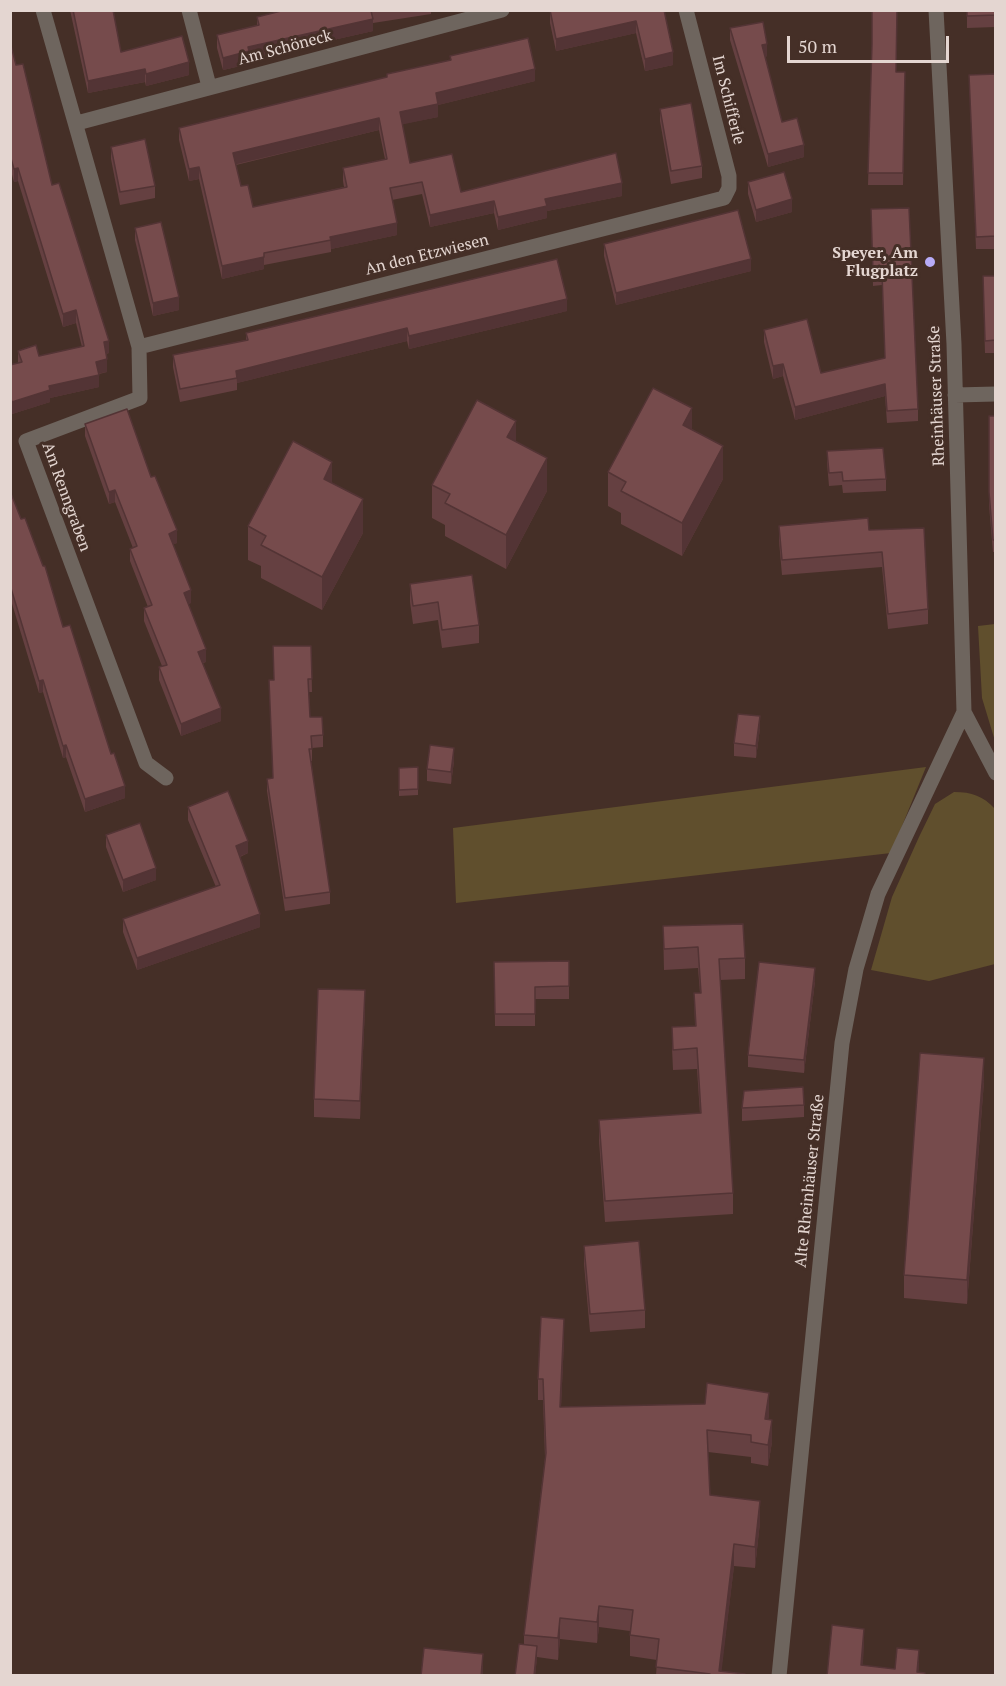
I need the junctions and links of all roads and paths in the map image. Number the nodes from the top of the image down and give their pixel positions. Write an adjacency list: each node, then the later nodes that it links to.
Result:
1 (43, 10): 7 (street, Am Renngraben)
2 (189, 10): 6 (street)
3 (502, 10): 6 (street, Am Schöneck)
4 (686, 10): 8 (street, Im Schifferle)
5 (936, 10): 11 (street, Rheinhäuser Straße)
6 (209, 86): 7 (street, Am Schöneck)
7 (77, 123): 9 (street, Am Renngraben)
8 (724, 198): 9 (street, An den Etzwiesen)
9 (139, 346): 14 (street, Am Renngraben)
10 (996, 394): 11 (street)
11 (956, 395): 12 (street, Rheinhäuser Straße)
12 (964, 712): 13 (street, Rheinhäuser Straße); 15 (street, Alte Rheinhäuser Straße)
13 (996, 772)
14 (166, 778)
15 (779, 1676)

